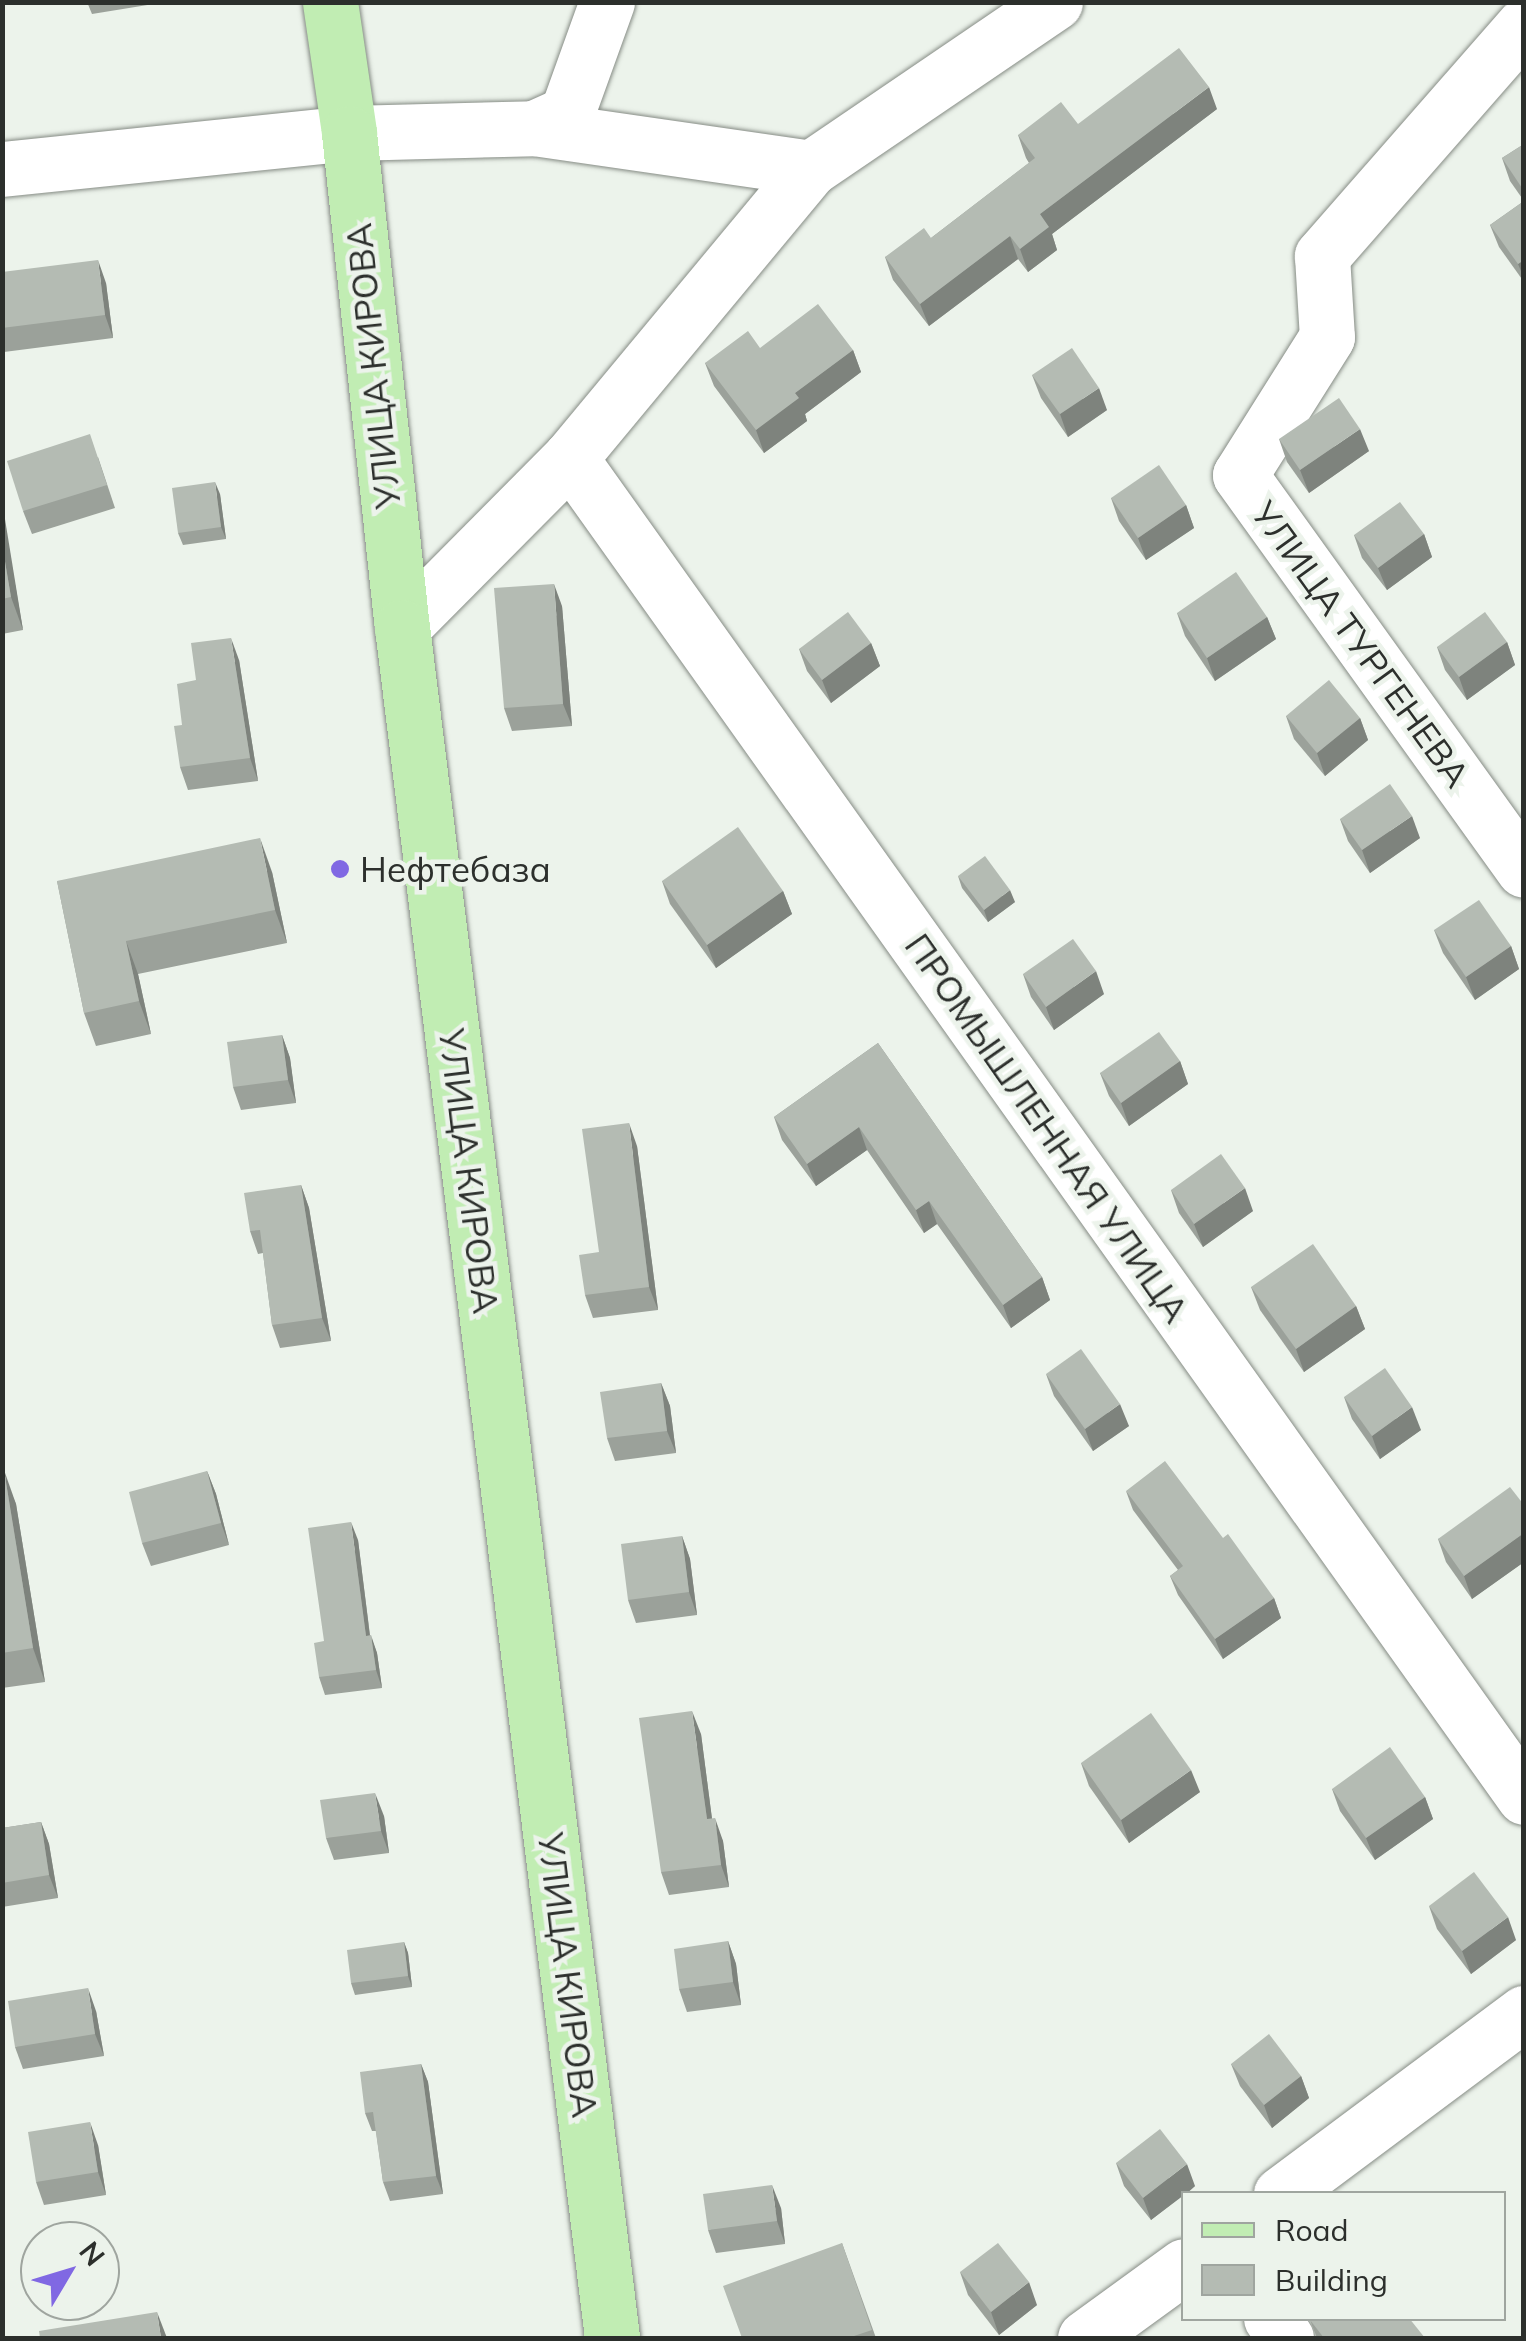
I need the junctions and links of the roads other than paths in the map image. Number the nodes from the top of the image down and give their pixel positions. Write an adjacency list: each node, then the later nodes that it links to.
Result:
1 (330, 2): 6 (main road, УЛИЦА КИРОВА)
2 (607, 2): 5 (street)
3 (1055, 2): 7 (street)
4 (1524, 25): 11 (street, УЛИЦА ТУРГЕНЕВА)
5 (534, 128): 6 (street); 7 (street)
6 (349, 133): 8 (street); 10 (main road, УЛИЦА КИРОВА)
7 (811, 168): 9 (street)
8 (2, 169)
9 (570, 458): 10 (street); 12 (street, ПРОМЫШЛЕННАЯ УЛИЦА)
10 (402, 627): 16 (main road, УЛИЦА КИРОВА)
11 (1524, 870)
12 (1524, 1797)
13 (1524, 2014): 14 (street)
14 (1285, 2191)
15 (1181, 2268): 17 (street)
16 (612, 2338)
17 (1085, 2338)

